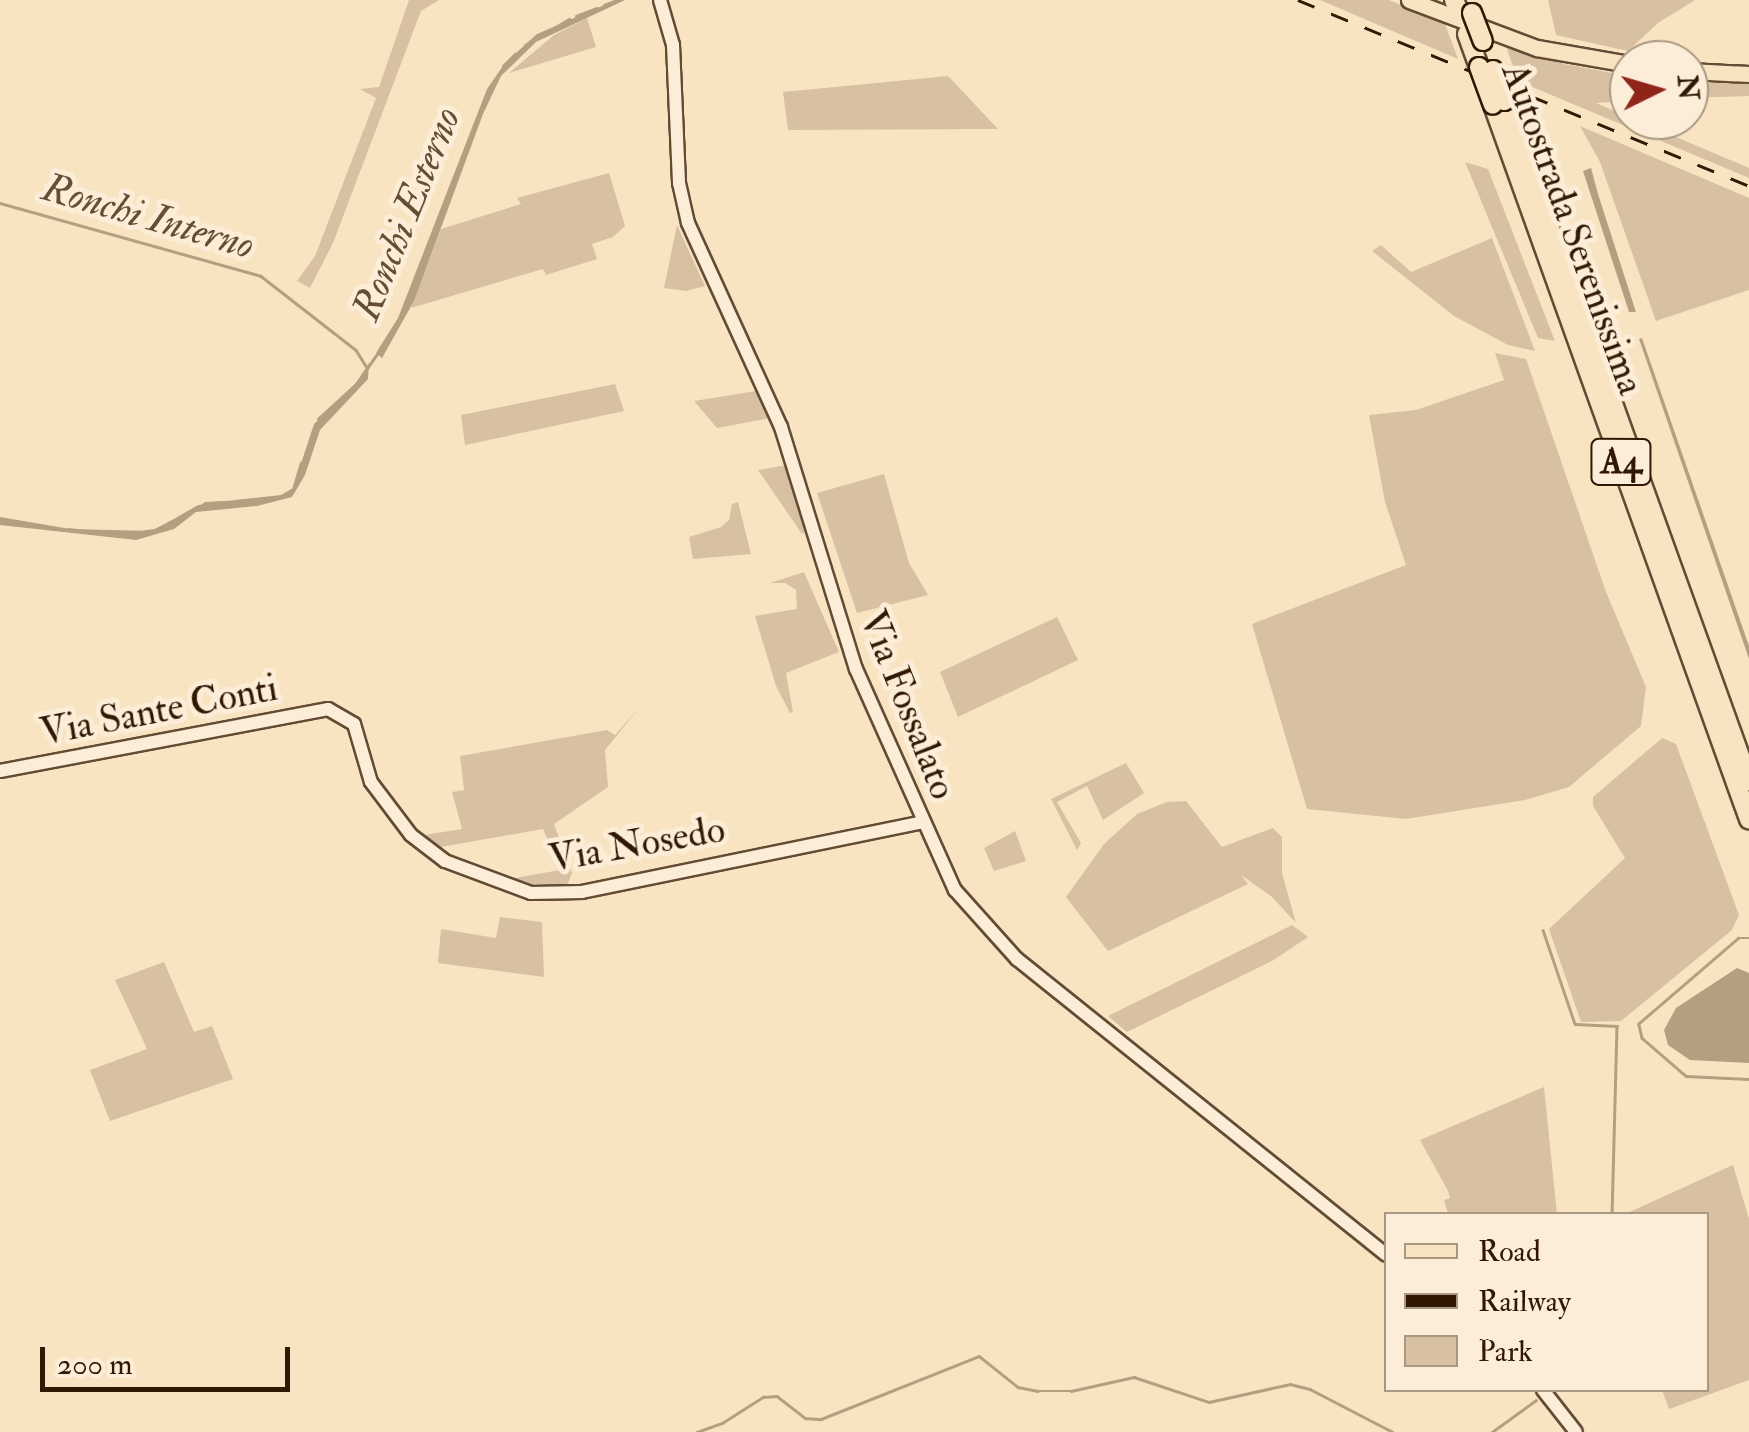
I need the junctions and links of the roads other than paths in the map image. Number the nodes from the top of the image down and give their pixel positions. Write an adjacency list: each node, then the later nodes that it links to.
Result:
1 (660, 0): 12 (street, Via Fossalato)
2 (1409, 0): 4 (main road)
3 (1463, 6): 7 (highway, Autostrada Serenissima / A4, bridge)
4 (1609, 61)
5 (1709, 72): 6 (main road)
6 (1749, 74)
7 (1498, 103): 10 (highway, Autostrada Serenissima / A4); 11 (highway, Autostrada Serenissima / A4)
8 (328, 709): 9 (street, Via Sante Conti); 12 (street, Via Nosedo)
9 (0, 771)
10 (1749, 781)
11 (1749, 820)
12 (922, 822): 13 (street, Via Fossalato)
13 (1384, 1252)
14 (1546, 1392): 15 (street)
15 (1576, 1432)

